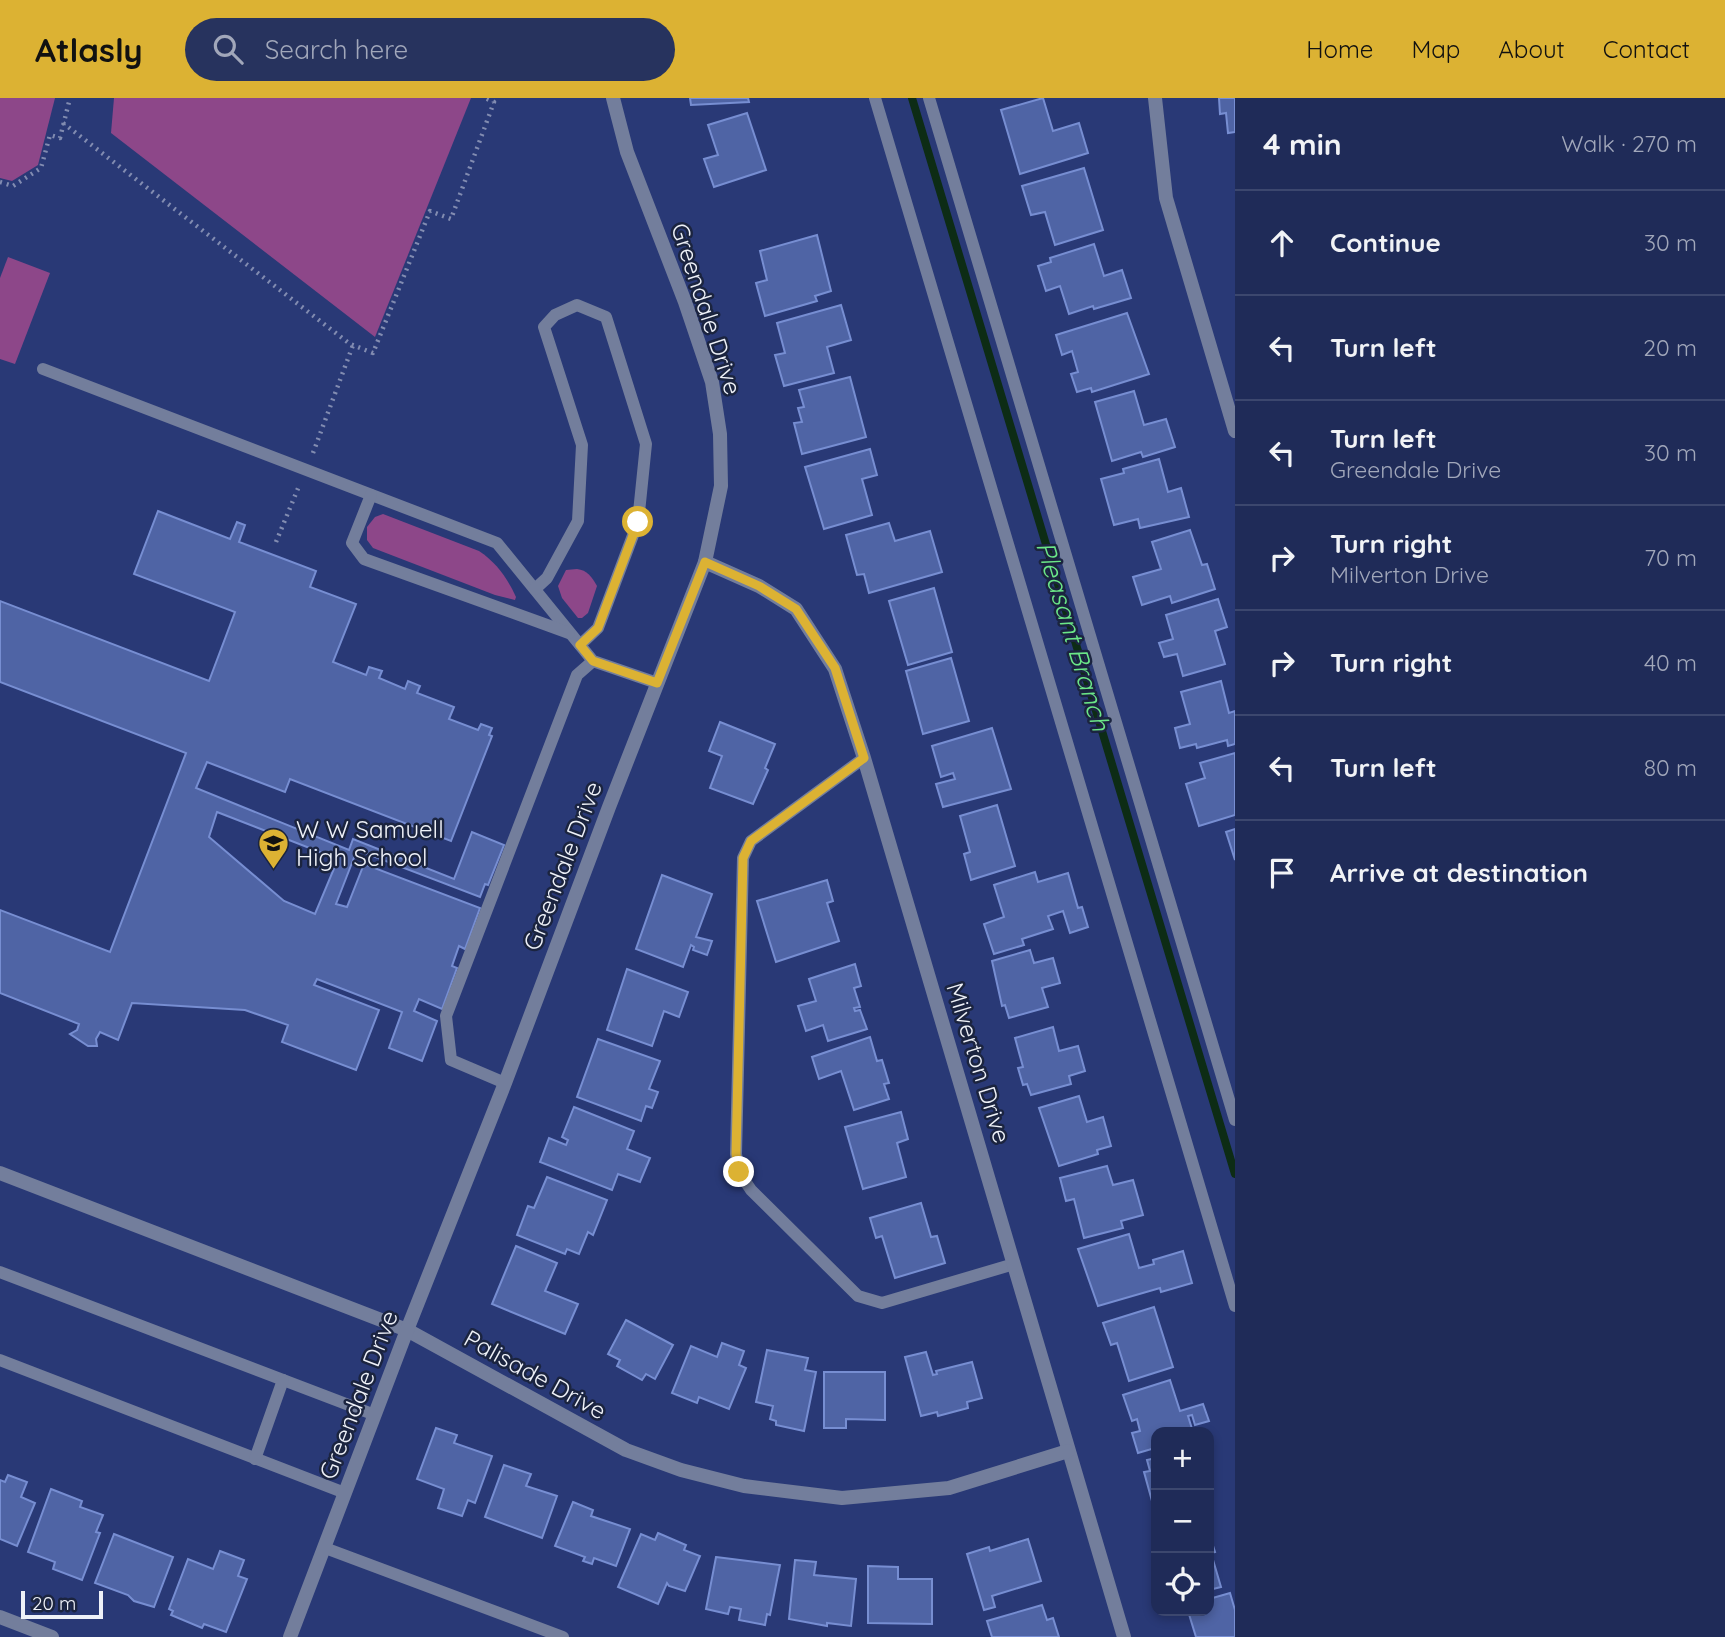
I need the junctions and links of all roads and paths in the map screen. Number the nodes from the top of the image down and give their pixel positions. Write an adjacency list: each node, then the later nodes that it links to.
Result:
1 (70, 98): 7 (path)
2 (485, 98): 7 (path)
3 (613, 98): 14 (street, Greendale Drive)
4 (875, 98): 26 (lane)
5 (929, 98): 22 (lane)
6 (1155, 98): 10 (street)
7 (63, 123): 8 (path)
8 (0, 182)
9 (43, 369): 12 (lane)
10 (1235, 431)
11 (299, 485): 13 (path)
12 (371, 495): 15 (lane); 16 (lane)
13 (276, 542)
14 (705, 562): 19 (street, Greendale Drive); 20 (street, Milverton Drive)
15 (535, 589): 16 (lane); 17 (lane)
16 (571, 634): 17 (lane)
17 (580, 645): 18 (lane)
18 (593, 661): 19 (lane); 21 (lane)
19 (657, 683): 21 (street, Greendale Drive)
20 (864, 758): 24 (street, Milverton Drive); 24 (lane)
21 (505, 1083): 27 (street, Greendale Drive)
22 (1235, 1120)
23 (0, 1173): 27 (street, Palisade Drive)
24 (1014, 1264): 31 (street, Milverton Drive)
25 (0, 1272): 29 (lane)
26 (1235, 1306)
27 (407, 1330): 30 (street, Greendale Drive); 31 (street, Palisade Drive)
28 (0, 1360): 32 (lane)
29 (283, 1380): 30 (lane); 32 (lane)
30 (375, 1415): 33 (street, Greendale Drive)
31 (1068, 1451): 39 (street, Milverton Drive)
32 (255, 1459): 33 (lane)
33 (345, 1493): 34 (street, Greendale Drive)
34 (325, 1548): 37 (street, Greendale Drive); 38 (lane)
35 (0, 1617): 36 (street)
36 (52, 1637)
37 (290, 1637)
38 (563, 1637)
39 (1124, 1637)

